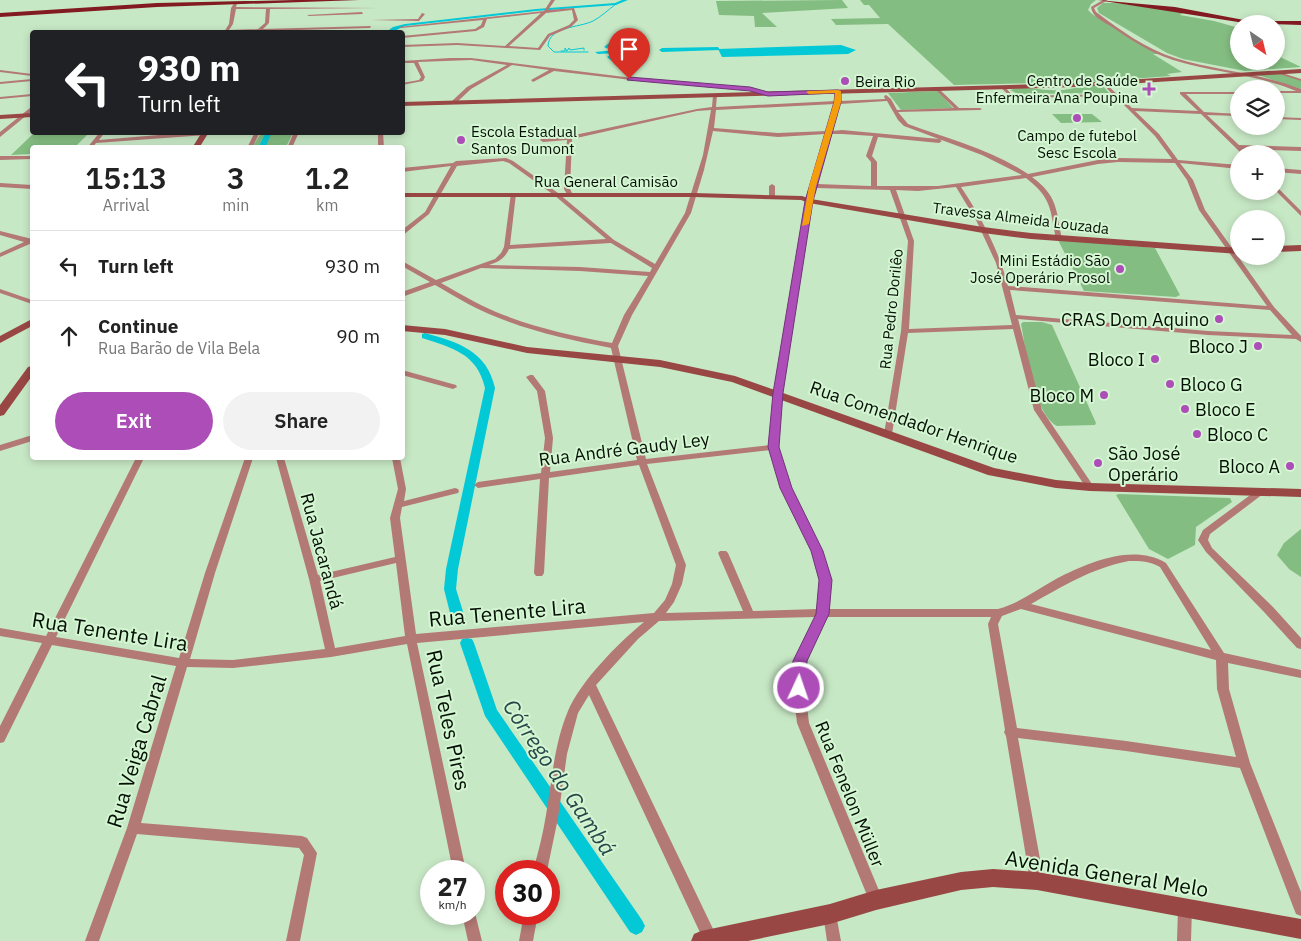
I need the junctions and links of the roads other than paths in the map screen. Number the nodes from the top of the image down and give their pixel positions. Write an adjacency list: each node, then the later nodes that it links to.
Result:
1 (258, 0): 17 (main road)
2 (264, 0): 14 (main road)
3 (356, 0): 10 (main road)
4 (379, 0): 20 (street)
5 (553, 0): 18 (street)
6 (1100, 0): 7 (main road)
7 (1107, 0): 19 (main road); 50 (street)
8 (1121, 0): 11 (main road)
9 (1130, 0): 11 (main road)
10 (328, 1): 14 (main road); 15 (street)
11 (1144, 1): 12 (main road)
12 (1166, 1): 19 (main road)
13 (1181, 4): 25 (main road)
14 (234, 6): 16 (street); 17 (main road); 34 (street)
15 (316, 7): 16 (street); 20 (street); 23 (street)
16 (268, 8): 22 (street)
17 (73, 9): 21 (main road)
18 (547, 9): 26 (street); 41 (street); 41 (street)
19 (1175, 9): 27 (main road)
20 (376, 10): 23 (street); 28 (street)
21 (0, 13)
22 (267, 13): 23 (street); 35 (street)
23 (311, 13): 36 (street)
24 (423, 14): 28 (street)
25 (1230, 16)
26 (485, 18): 32 (street); 39 (street)
27 (1230, 18)
28 (373, 20): 31 (street)
29 (1301, 22): 30 (main road)
30 (1285, 23)
31 (370, 26): 33 (street); 38 (street)
32 (401, 27)
33 (336, 28): 37 (street)
34 (228, 30)
35 (259, 30)
36 (295, 30)
37 (308, 30)
38 (369, 30)
39 (405, 37)
40 (405, 46): 41 (street)
41 (507, 46)
42 (415, 61): 43 (street); 44 (street); 57 (street)
43 (405, 62)
44 (512, 64): 46 (street); 72 (street)
45 (30, 68): 47 (street)
46 (552, 70): 55 (street); 66 (street)
47 (1, 71): 51 (street)
48 (1301, 71): 49 (main road)
49 (1278, 72): 52 (main road); 54 (street)
50 (1237, 74): 52 (main road); 58 (main road)
51 (30, 75)
52 (1250, 75): 64 (street)
53 (30, 80): 56 (street)
54 (1301, 80)
55 (533, 81)
56 (0, 83)
57 (405, 84)
58 (1105, 84): 59 (main road); 69 (street)
59 (1002, 87): 60 (main road); 69 (street)
60 (938, 89): 61 (main road); 78 (street)
61 (882, 90): 62 (main road); 71 (street)
62 (838, 91): 66 (main road); 73 (street, Rua Fenelon Müller)
63 (1285, 92): 64 (street)
64 (1301, 92)
65 (1230, 93): 80 (street)
66 (768, 94): 68 (main road)
67 (30, 95): 70 (street)
68 (715, 95): 72 (main road); 75 (street)
69 (1116, 96): 77 (street)
70 (0, 98)
71 (889, 100): 73 (street); 79 (street)
72 (454, 102): 74 (main road)
73 (838, 102): 75 (street); 87 (street, Rua Fenelon Müller)
74 (405, 104)
75 (714, 108): 86 (street); 92 (street)
76 (980, 109): 78 (street)
77 (1130, 109): 80 (street); 102 (street)
78 (958, 110): 79 (street)
79 (896, 111): 95 (street)
80 (1201, 112): 81 (street); 97 (street)
81 (1230, 114)
82 (29, 115): 83 (main road); 88 (street)
83 (0, 117)
84 (1285, 118): 85 (street)
85 (1301, 119)
86 (710, 130): 87 (street); 121 (street)
87 (829, 132): 91 (street); 112 (street, Rua Fenelon Müller)
88 (0, 135)
89 (100, 135): 94 (street)
90 (181, 135): 94 (street)
91 (876, 136): 95 (street); 114 (street)
92 (570, 138): 93 (street); 120 (street)
93 (543, 140)
94 (95, 142): 96 (street)
95 (953, 142): 108 (street)
96 (92, 145)
97 (1237, 145)
98 (1285, 148): 99 (street)
99 (1301, 149)
100 (0, 158): 101 (street)
101 (30, 158)
102 (1175, 161): 104 (street); 108 (street); 135 (street)
103 (456, 163): 105 (street); 116 (street); 118 (street)
104 (1230, 166)
105 (405, 170)
106 (1285, 171): 107 (street)
107 (1301, 172)
108 (1027, 176): 110 (street); 130 (street)
109 (0, 185): 113 (street)
110 (957, 185): 115 (street); 127 (street)
111 (772, 186): 122 (street)
112 (812, 186): 114 (street); 124 (street, Rua Fenelon Müller)
113 (30, 187)
114 (874, 188): 115 (street)
115 (893, 189): 126 (street, Rua Pedro Dorilêo)
116 (437, 194): 117 (main road, Rua General Camisão); 119 (main road, Rua General Camisão); 128 (street)
117 (513, 194): 118 (main road, Rua General Camisão); 134 (street)
118 (556, 194): 120 (main road, Rua General Camisão); 132 (street)
119 (405, 195)
120 (570, 195): 121 (main road, Rua General Camisão)
121 (694, 195): 122 (main road, Rua General Camisão); 143 (street)
122 (772, 196): 124 (main road, Rua General Camisão)
123 (1285, 197): 125 (street)
124 (809, 201): 126 (main road, Travessa Almeida Louzada); 163 (street, Rua Fenelon Müller)
125 (1301, 214)
126 (903, 216): 127 (main road, Travessa Almeida Louzada); 155 (street, Rua Pedro Dorilêo)
127 (983, 230): 130 (main road, Travessa Almeida Louzada); 146 (street)
128 (405, 231)
129 (0, 233): 131 (street)
130 (1059, 238): 138 (main road, Travessa Almeida Louzada)
131 (30, 241)
132 (612, 241): 134 (street); 143 (street)
133 (30, 243): 139 (street)
134 (507, 246): 142 (street)
135 (1230, 246)
136 (1301, 248): 137 (main road)
137 (1285, 249)
138 (1230, 252)
139 (0, 255)
140 (405, 265): 145 (street, Rua Comendador Henrique)
141 (1244, 265): 150 (street)
142 (479, 267): 144 (street); 145 (street)
143 (656, 268): 144 (street)
144 (651, 274): 158 (street)
145 (436, 281): 148 (street); 158 (street, Rua Comendador Henrique)
146 (1007, 288): 150 (street); 151 (street)
147 (0, 291): 149 (street)
148 (405, 294)
149 (30, 301)
150 (1272, 308): 156 (street)
151 (1014, 317): 154 (street); 156 (street)
152 (30, 323): 157 (main road)
153 (405, 328): 158 (main road, Rua Comendador Henrique)
154 (1016, 328): 155 (street); 176 (street)
155 (905, 331): 165 (street, Rua Pedro Dorilêo)
156 (1300, 339)
157 (0, 340)
158 (615, 352): 163 (main road, Rua Comendador Henrique); 173 (street)
159 (30, 372): 164 (main road)
160 (405, 373): 162 (street)
161 (530, 376): 174 (street)
162 (453, 387)
163 (778, 393): 165 (main road, Rua Comendador Henrique); 167 (street, Rua Fenelon Müller)
164 (0, 413)
165 (888, 434): 176 (main road, Rua Comendador Henrique)
166 (30, 439): 168 (street)
167 (774, 447): 173 (street, Rua André Gaudy Ley); 187 (street, Rua Fenelon Müller)
168 (0, 448)
169 (139, 460): 192 (street)
170 (248, 460): 196 (street, Rua Veiga Cabral)
171 (281, 460): 184 (street, Rua Jacarandá)
172 (396, 460): 180 (street, Rua Teles Pires)
173 (642, 462): 174 (street, Rua André Gaudy Ley); 189 (street)
174 (545, 476): 175 (street, Rua André Gaudy Ley); 183 (street)
175 (478, 485)
176 (1090, 487): 178 (main road, Rua Comendador Henrique)
177 (455, 491): 180 (street)
178 (1260, 492): 179 (main road, Rua Comendador Henrique); 193 (street)
179 (1301, 493)
180 (399, 505): 182 (street, Rua Teles Pires)
181 (723, 553): 188 (street)
182 (400, 559): 184 (street); 191 (street, Rua Teles Pires)
183 (539, 573)
184 (314, 579): 194 (street, Rua Jacarandá)
185 (1020, 606): 186 (street, Rua Tenente Lira); 195 (street); 195 (street, Rua Tenente Lira)
186 (998, 613): 187 (street, Rua Tenente Lira); 199 (street)
187 (822, 614): 188 (street, Rua Tenente Lira); 206 (street, Rua Fenelon Müller)
188 (750, 615): 189 (street, Rua Tenente Lira)
189 (657, 617): 191 (street, Rua Tenente Lira); 198 (street)
190 (0, 632): 192 (street, Rua Tenente Lira)
191 (411, 640): 194 (street, Rua Tenente Lira); 203 (street, Rua Teles Pires)
192 (48, 641): 196 (street, Rua Tenente Lira); 200 (street)
193 (1301, 645)
194 (331, 653): 196 (street, Rua Tenente Lira)
195 (1221, 657): 197 (street); 201 (street)
196 (183, 663): 202 (street, Rua Veiga Cabral)
197 (1301, 674)
198 (590, 684): 204 (street); 213 (street)
199 (1010, 732): 201 (street); 205 (street)
200 (0, 738)
201 (1244, 763): 208 (street)
202 (133, 828): 214 (street, Rua Veiga Cabral); 215 (street)
203 (458, 860)
204 (542, 860)
205 (1036, 881): 206 (main road, Avenida General Melo); 207 (main road, Avenida General Melo)
206 (876, 900): 209 (main road, Avenida General Melo)
207 (1185, 908): 212 (main road, Avenida General Melo); 219 (street)
208 (1301, 909)
209 (830, 914): 213 (main road, Avenida General Melo); 218 (street)
210 (471, 925): 216 (street)
211 (529, 925): 217 (street)
212 (1301, 929)
213 (705, 940)
214 (92, 941)
215 (293, 941)
216 (475, 941)
217 (526, 941)
218 (834, 941)
219 (1184, 941)

